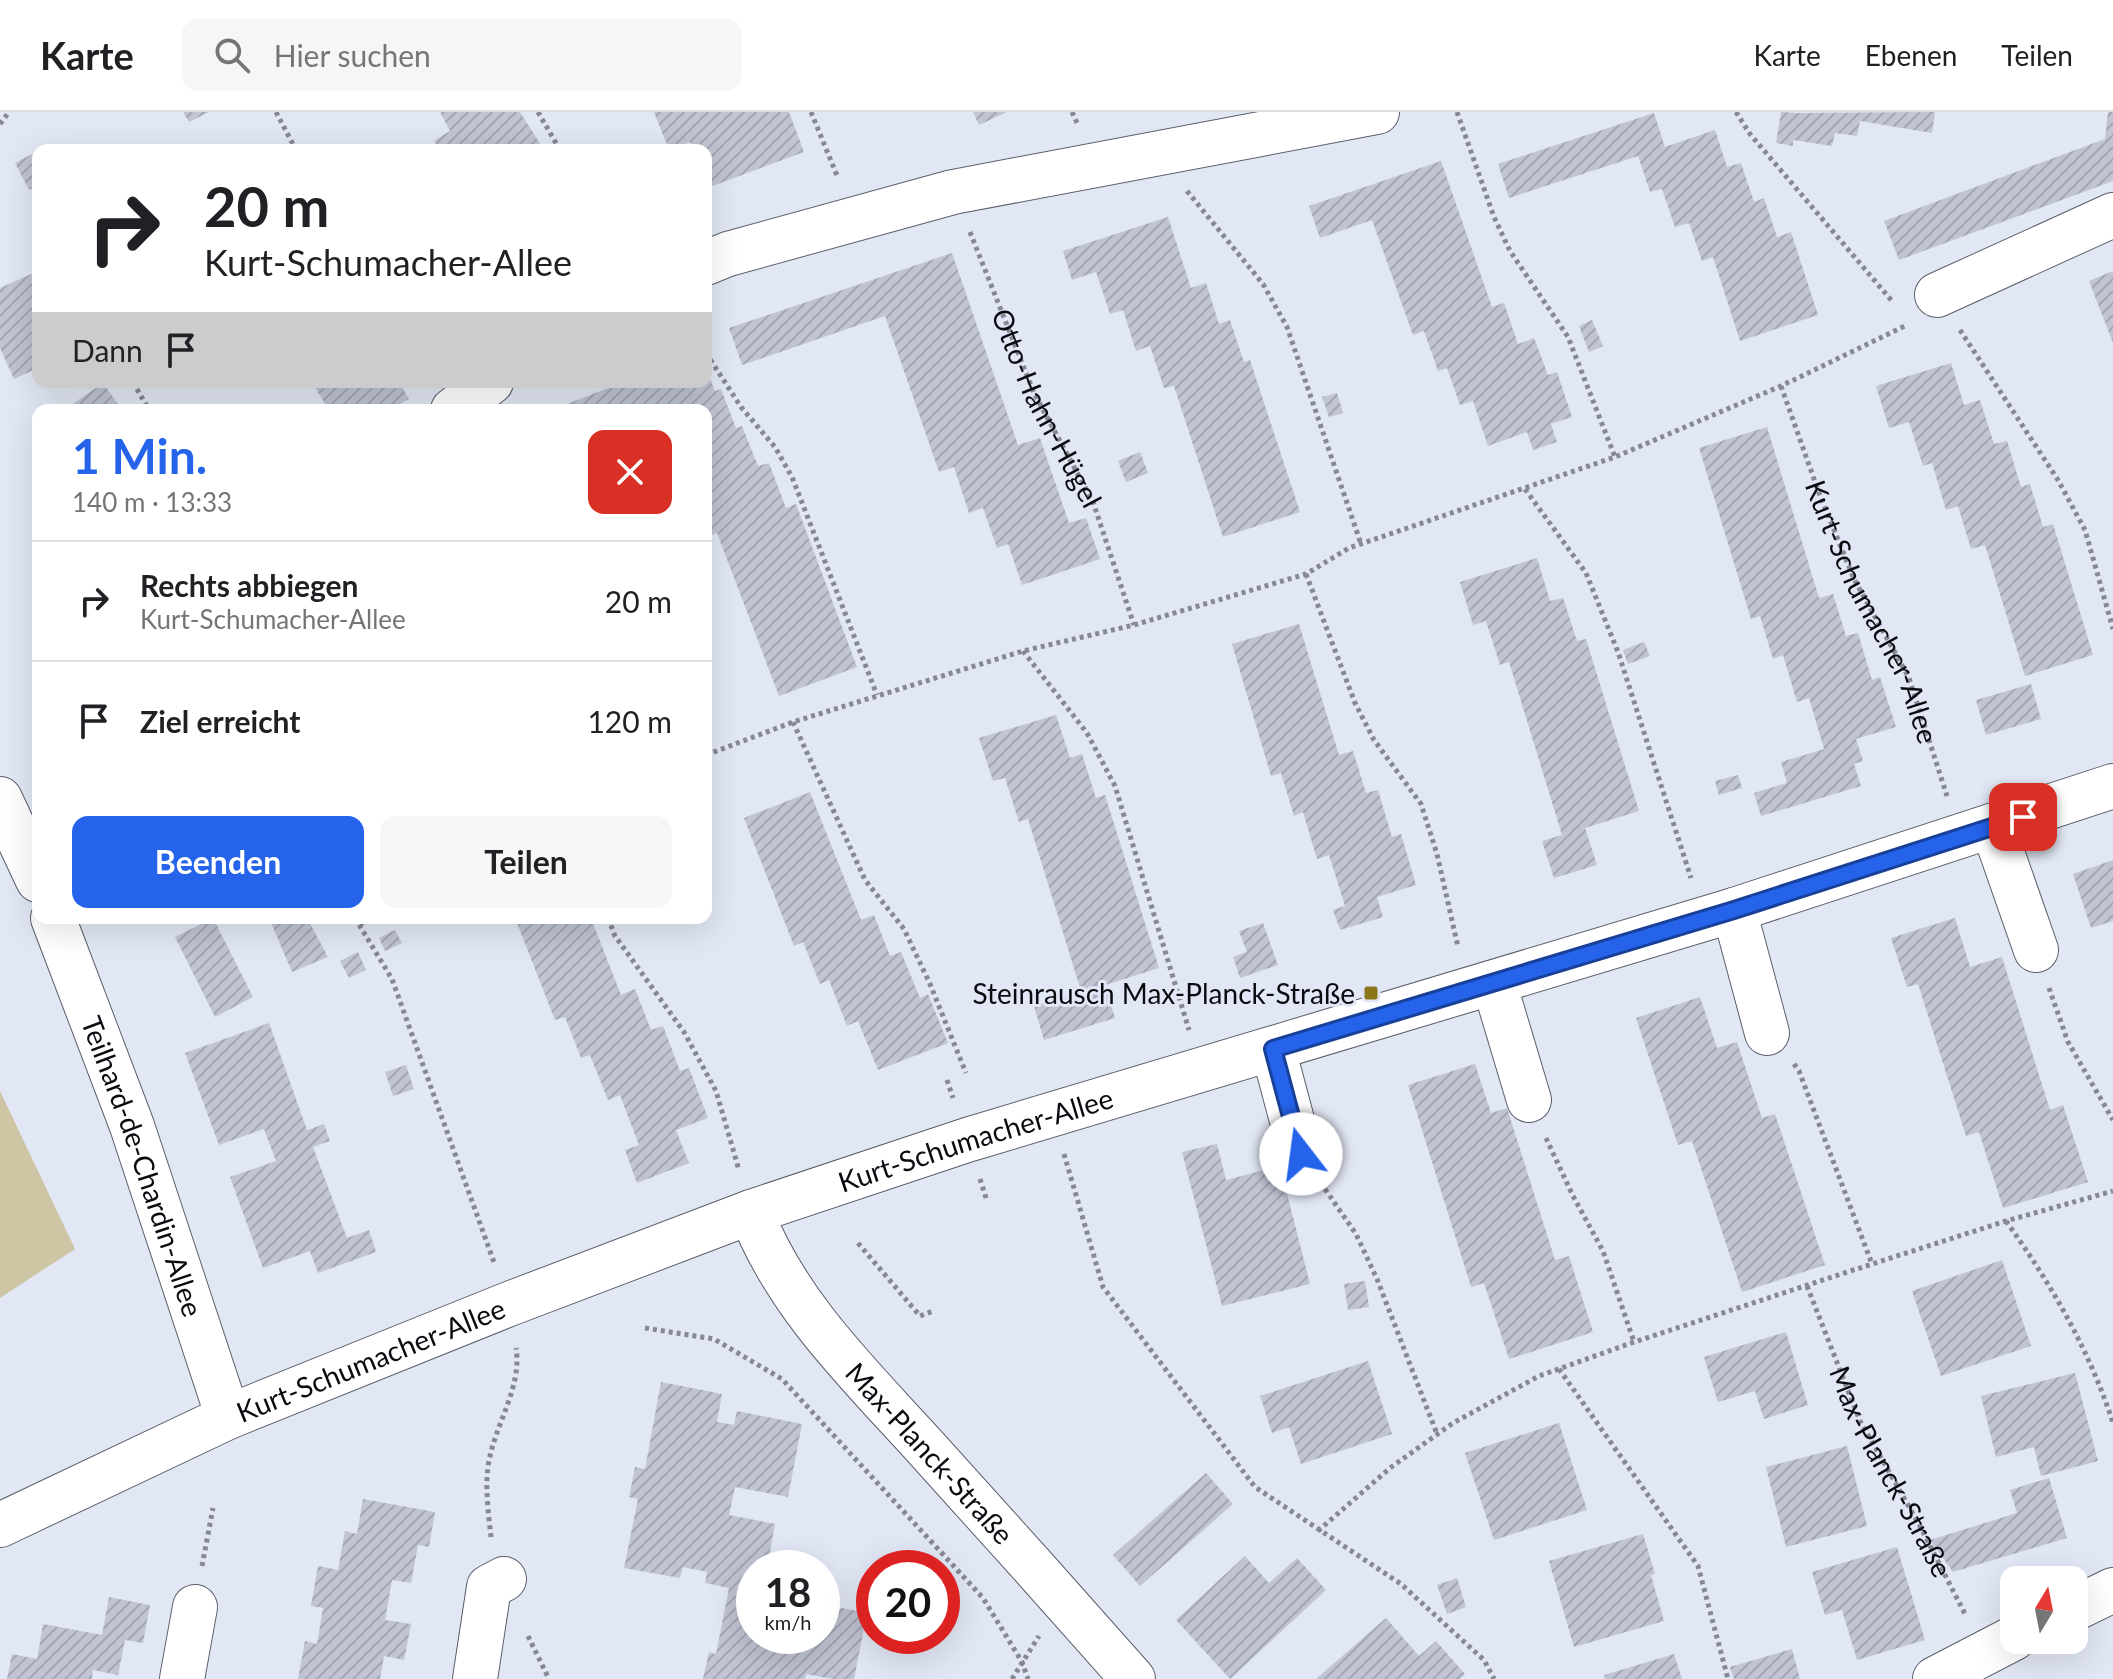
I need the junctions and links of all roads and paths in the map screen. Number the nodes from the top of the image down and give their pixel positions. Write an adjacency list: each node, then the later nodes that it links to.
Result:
1 (9, 112): 8 (path)
2 (276, 112): 9 (path)
3 (538, 112): 10 (path)
4 (811, 112): 14 (path)
5 (1377, 112): 11 (street)
6 (1457, 112): 21 (path)
7 (1736, 112): 18 (path)
8 (0, 124)
9 (293, 144)
10 (557, 144)
11 (1170, 150): 12 (street); 23 (path)
12 (953, 192): 14 (street); 25 (path, Otto-Hahn-Hügel)
13 (2113, 215): 16 (street)
14 (854, 219): 15 (street)
15 (712, 261)
16 (1937, 295): 26 (path)
17 (712, 362): 28 (path)
18 (1781, 386): 21 (path); 33 (path, Kurt-Schumacher-Allee)
19 (483, 388): 20 (street)
20 (461, 404)
21 (1615, 457): 22 (path)
22 (1525, 489): 23 (path); 35 (path)
23 (1361, 544): 24 (path)
24 (1306, 574): 25 (path); 39 (path)
25 (1134, 625): 27 (path)
26 (2113, 629)
27 (1023, 651): 28 (path); 42 (path)
28 (877, 695): 29 (path)
29 (793, 722): 30 (path); 43 (path)
30 (712, 753)
31 (2113, 786): 33 (street, Kurt-Schumacher-Allee)
32 (0, 799): 34 (street)
33 (1977, 832): 35 (street, Kurt-Schumacher-Allee); 38 (street)
34 (32, 855)
35 (1719, 914): 39 (street, Kurt-Schumacher-Allee); 40 (street)
36 (55, 924): 58 (street, Teilhard-de-Chardin-Allee)
37 (610, 924): 49 (path)
38 (2036, 950): 46 (path)
39 (1480, 987): 41 (street, Kurt-Schumacher-Allee); 44 (street)
40 (1767, 1033): 52 (path)
41 (1273, 1049): 42 (street, Kurt-Schumacher-Allee); 47 (street)
42 (1201, 1071): 45 (street, Kurt-Schumacher-Allee)
43 (966, 1073)
44 (1529, 1100): 56 (path)
45 (1052, 1115): 49 (street, Kurt-Schumacher-Allee); 63 (path)
46 (2113, 1120)
47 (1301, 1154): 60 (path)
48 (2113, 1191): 50 (path)
49 (751, 1212): 58 (street, Kurt-Schumacher-Allee); 72 (street, Max-Planck-Straße)
50 (2006, 1221): 52 (path); 59 (path)
51 (858, 1243): 54 (path)
52 (1872, 1264): 53 (path)
53 (1807, 1286): 56 (path); 68 (path, Max-Planck-Straße)
54 (933, 1311)
55 (645, 1328): 71 (path)
56 (1634, 1342): 57 (path)
57 (1559, 1369): 60 (path); 74 (path)
58 (228, 1417): 62 (street, Kurt-Schumacher-Allee)
59 (2113, 1423)
60 (1437, 1434): 63 (path)
61 (213, 1508): 67 (path)
62 (0, 1525)
63 (1318, 1531): 73 (path)
64 (504, 1579): 70 (street)
65 (2113, 1590): 66 (street)
66 (2088, 1602)
67 (195, 1607): 69 (street)
68 (2000, 1646): 75 (street)
69 (182, 1679)
70 (475, 1679)
71 (1028, 1679)
72 (1133, 1679)
73 (1494, 1679)
74 (1728, 1679)
75 (1935, 1679)

